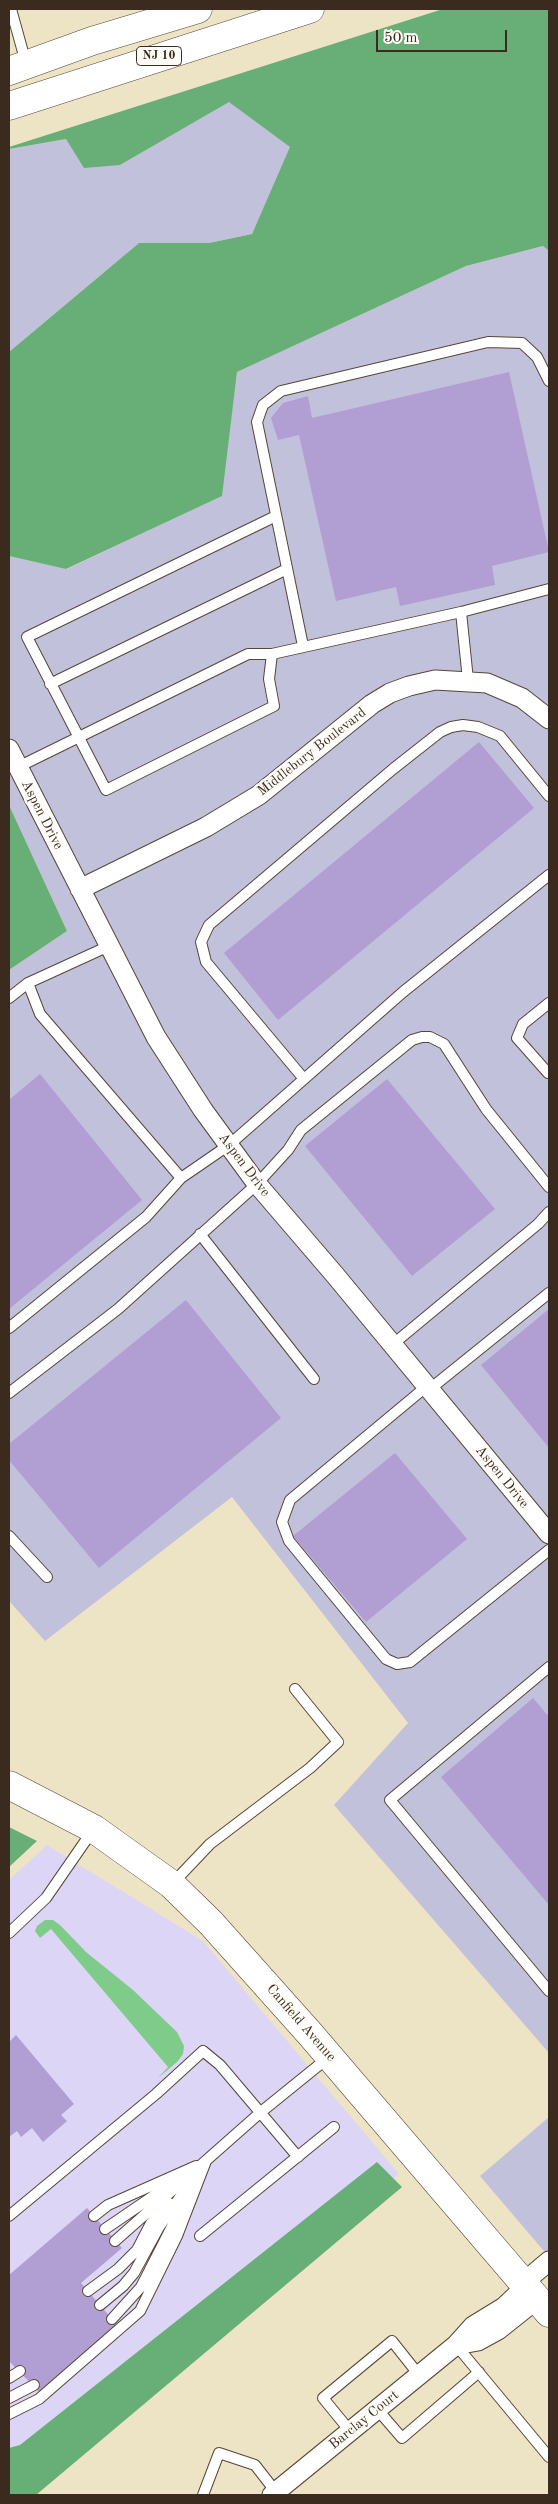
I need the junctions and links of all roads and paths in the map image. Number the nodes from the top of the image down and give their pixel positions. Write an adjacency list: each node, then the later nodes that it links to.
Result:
1 (11, 9): 4 (lane)
2 (310, 9): 5 (main road, NJ 10)
3 (184, 10): 4 (main road, NJ 10)
4 (17, 68)
5 (9, 106)
6 (549, 381): 7 (lane)
7 (276, 516): 8 (lane); 14 (lane)
8 (287, 568): 11 (lane); 14 (lane)
9 (549, 589): 10 (lane)
10 (461, 612): 11 (lane); 13 (lane)
11 (304, 646): 12 (lane)
12 (272, 654): 16 (lane); 16 (lane)
13 (468, 680): 15 (street, Middlebury Boulevard); 21 (street, Middlebury Boulevard)
14 (50, 684): 16 (lane)
15 (549, 719)
16 (78, 738): 18 (lane)
17 (9, 749): 18 (street, Aspen Drive)
18 (18, 767): 21 (street, Aspen Drive)
19 (549, 796): 27 (lane)
20 (549, 875): 27 (lane)
21 (80, 889): 22 (street, Aspen Drive)
22 (109, 946): 23 (lane); 28 (street, Aspen Drive)
23 (28, 983): 24 (lane); 29 (lane)
24 (9, 998)
25 (549, 1003): 26 (lane)
26 (549, 1074)
27 (304, 1079): 28 (lane)
28 (229, 1145): 29 (lane); 30 (street, Aspen Drive)
29 (181, 1178): 35 (lane)
30 (256, 1184): 31 (lane); 33 (lane); 36 (street, Aspen Drive)
31 (549, 1187)
32 (549, 1212): 36 (lane)
33 (200, 1234): 37 (lane); 39 (lane)
34 (549, 1293): 38 (lane)
35 (9, 1328)
36 (392, 1345): 38 (street, Aspen Drive)
37 (314, 1379)
38 (428, 1388): 40 (street, Aspen Drive); 42 (lane)
39 (9, 1393)
40 (549, 1534)
41 (9, 1536): 43 (lane)
42 (549, 1550)
43 (47, 1577)
44 (549, 1667): 50 (lane)
45 (295, 1689): 48 (lane)
46 (9, 1785): 47 (main road, Canfield Avenue)
47 (94, 1829): 48 (main road, Canfield Avenue); 49 (lane)
48 (171, 1884): 51 (main road, Canfield Avenue)
49 (9, 1933)
50 (549, 1991)
51 (330, 2057): 52 (lane); 63 (main road, Canfield Avenue)
52 (261, 2112): 54 (lane); 55 (lane); 56 (lane)
53 (334, 2127): 54 (lane)
54 (298, 2157): 59 (lane)
55 (206, 2161): 57 (lane); 58 (lane); 60 (lane); 62 (lane); 64 (lane); 65 (lane); 74 (lane)
56 (9, 2216)
57 (94, 2216)
58 (105, 2229)
59 (200, 2236)
60 (115, 2241)
61 (549, 2261): 63 (street)
62 (88, 2291)
63 (538, 2298): 66 (street, Barclay Court)
64 (100, 2305)
65 (112, 2319)
66 (456, 2345): 68 (lane); 69 (street, Barclay Court)
67 (20, 2371): 70 (lane)
68 (479, 2372): 73 (lane); 76 (lane)
69 (419, 2375): 73 (street, Barclay Court); 75 (lane)
70 (9, 2378)
71 (34, 2385): 72 (lane)
72 (9, 2398)
73 (377, 2409): 75 (street, Barclay Court)
74 (9, 2414)
75 (350, 2431): 77 (street, Barclay Court)
76 (549, 2457)
77 (274, 2493): 78 (lane)
78 (203, 2495)

